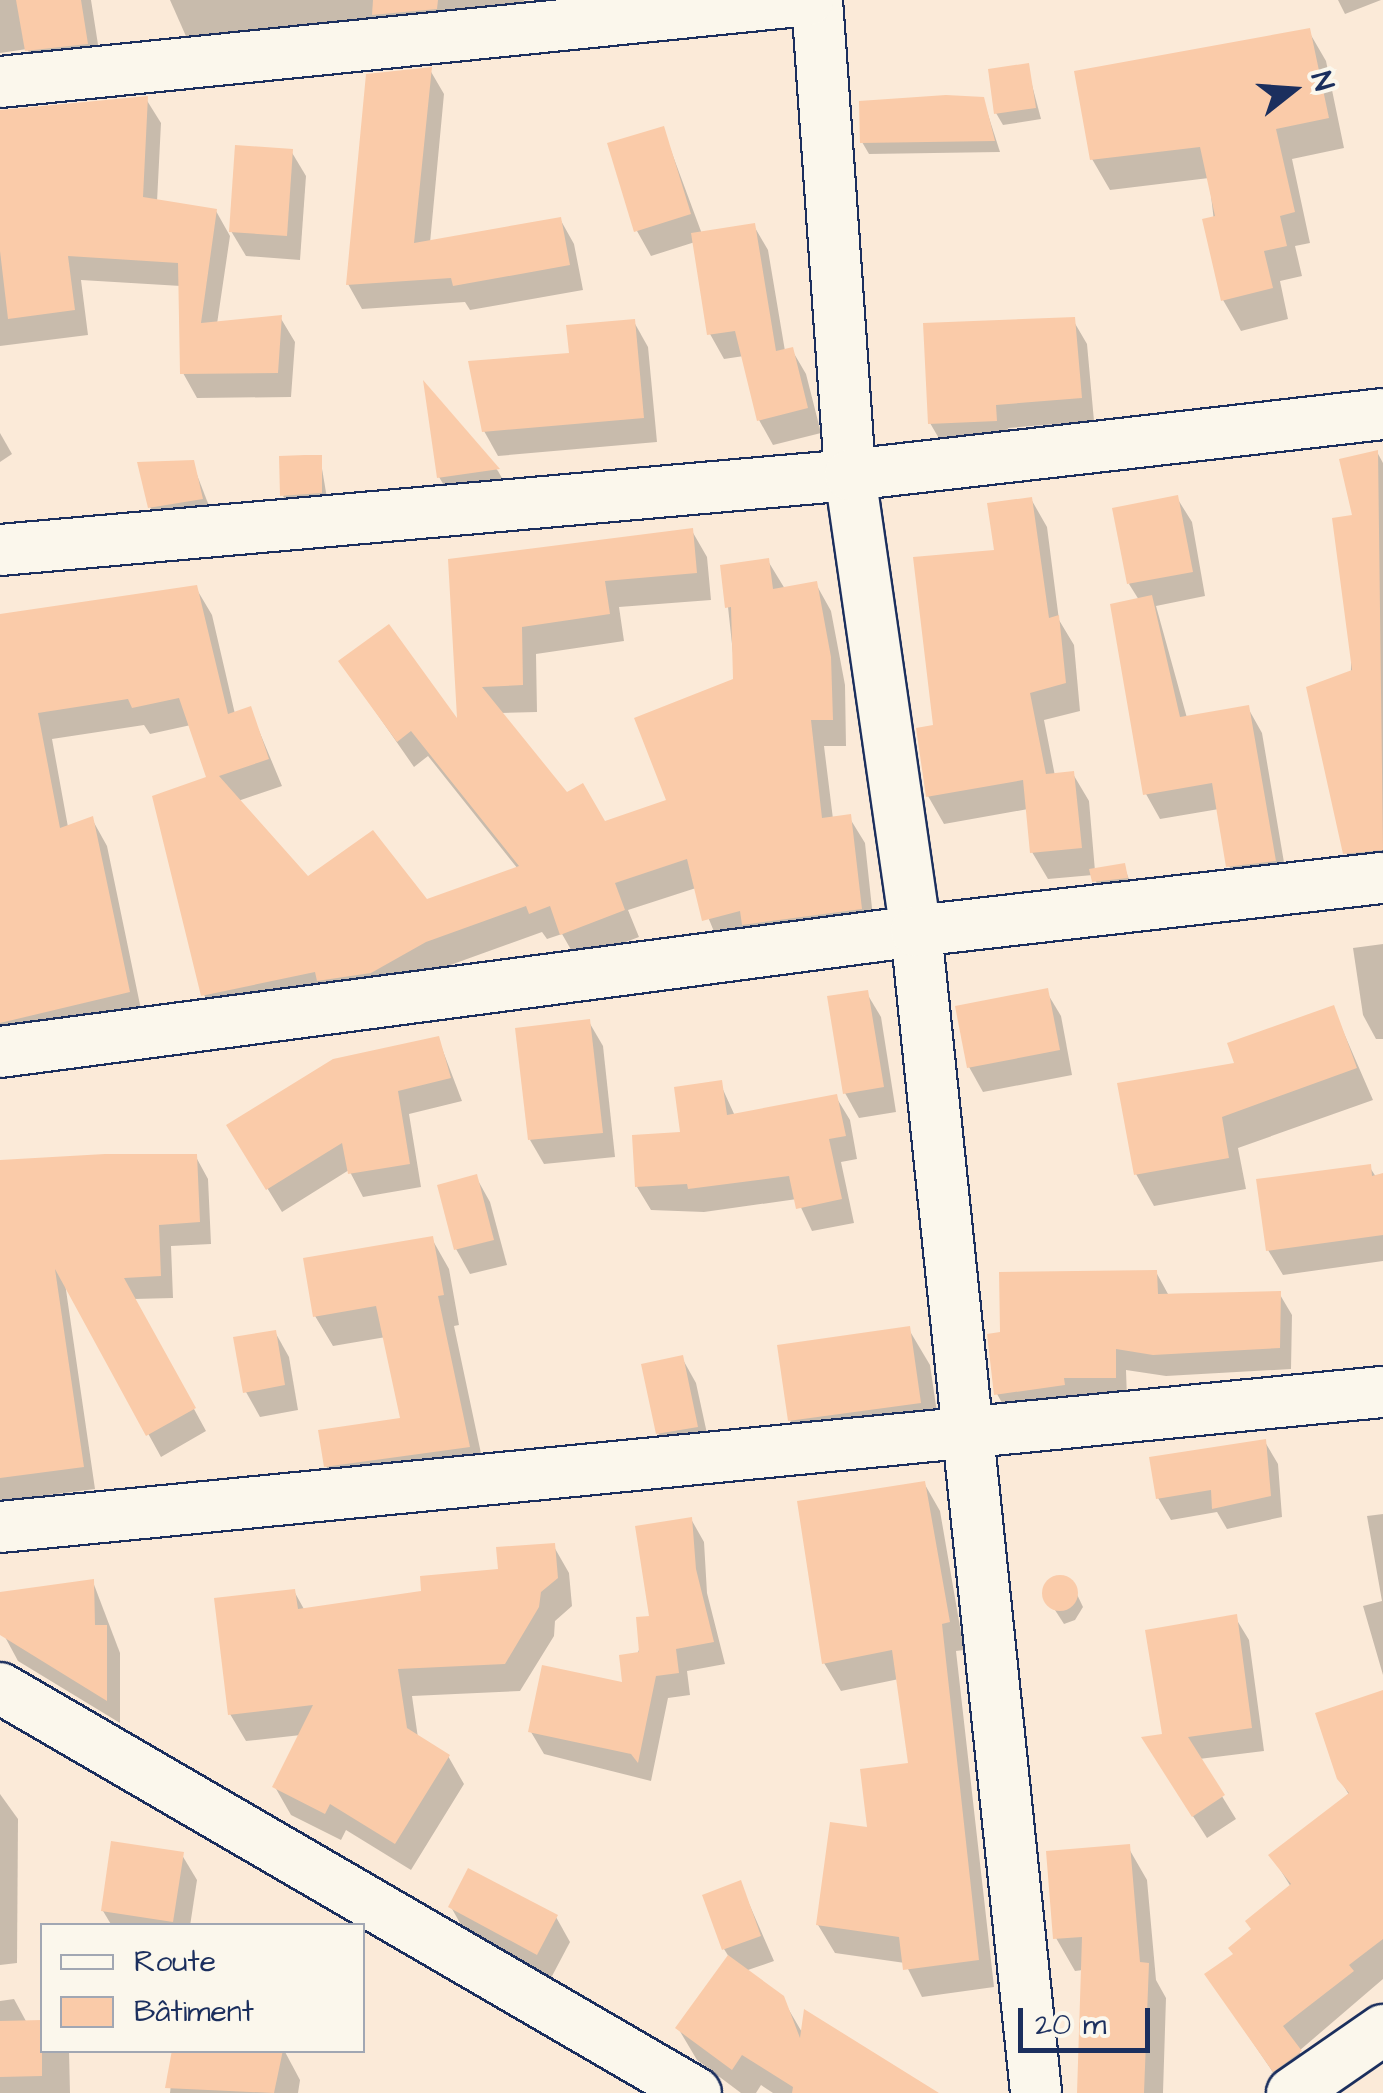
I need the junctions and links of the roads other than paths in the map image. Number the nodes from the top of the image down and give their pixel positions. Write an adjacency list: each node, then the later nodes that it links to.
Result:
1 (808, 0): 3 (street)
2 (817, 0): 5 (street)
3 (0, 82)
4 (1383, 414): 5 (street)
5 (850, 475): 6 (street); 8 (street)
6 (0, 550)
7 (1383, 878): 8 (street)
8 (916, 931): 9 (street); 11 (street)
9 (0, 1052)
10 (1383, 1392): 11 (street)
11 (965, 1434): 12 (street); 16 (street)
12 (0, 1527)
13 (0, 1688): 15 (street)
14 (1383, 2030): 17 (street)
15 (696, 2093)
16 (1036, 2093)
17 (1292, 2093)

